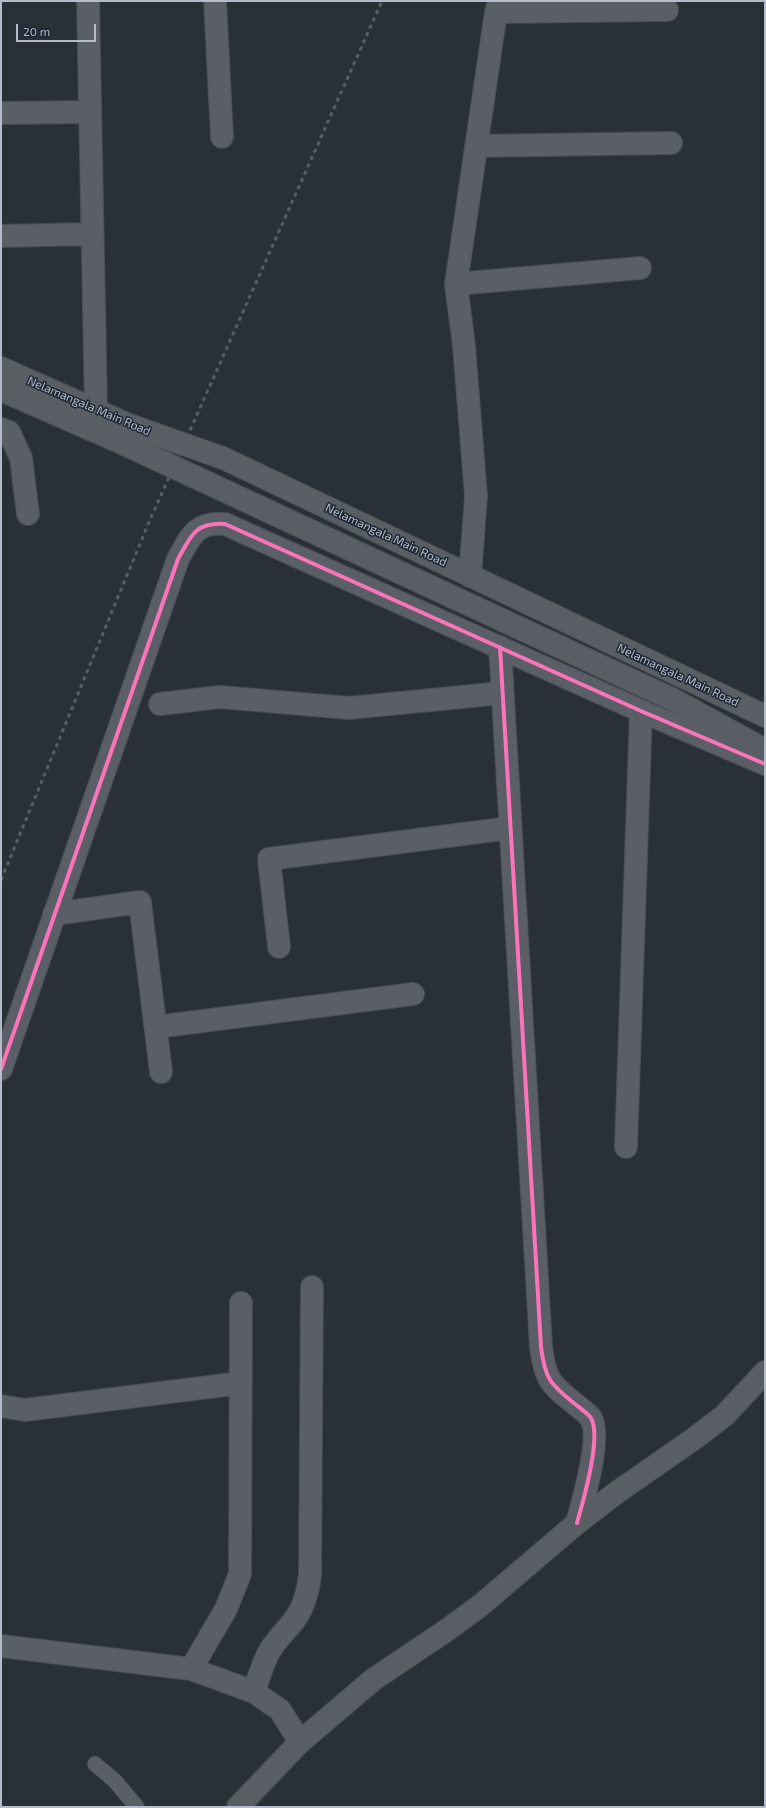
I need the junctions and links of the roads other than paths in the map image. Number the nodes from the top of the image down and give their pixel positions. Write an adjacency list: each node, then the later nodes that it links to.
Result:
1 (88, 1): 5 (street)
2 (215, 1): 7 (street)
3 (497, 7): 4 (street); 9 (street)
4 (667, 10)
5 (90, 112): 6 (street); 10 (street)
6 (1, 113)
7 (222, 137)
8 (671, 143): 9 (street)
9 (476, 146): 13 (street)
10 (92, 234): 11 (street); 16 (street)
11 (1, 236)
12 (640, 268): 13 (street)
13 (456, 284): 20 (street)
14 (1, 368): 16 (main road, Nelamangala Main Road)
15 (1, 390): 18 (main road)
16 (96, 409): 18 (main road, Nelamangala Main Road)
17 (1, 428): 19 (street)
18 (127, 435): 20 (main road, Nelamangala Main Road, bridge); 26 (main road, bridge)
19 (28, 514)
20 (470, 576): 25 (main road, Nelamangala Main Road)
21 (500, 647): 22 (street); 24 (street); 29 (street)
22 (502, 693): 23 (street); 28 (street)
23 (160, 704)
24 (641, 711): 27 (street); 35 (street)
25 (765, 716)
26 (765, 750)
27 (765, 764)
28 (510, 828): 30 (street); 41 (street)
29 (54, 914): 32 (street); 33 (street)
30 (279, 947)
31 (413, 994): 32 (street)
32 (156, 1027): 34 (street)
33 (1, 1069)
34 (161, 1072)
35 (626, 1147)
36 (312, 1287): 44 (street)
37 (241, 1303): 39 (street)
38 (765, 1372): 41 (main road)
39 (241, 1383): 40 (street); 43 (street)
40 (1, 1406)
41 (577, 1523): 45 (main road)
42 (1, 1646): 43 (street)
43 (191, 1669): 44 (street)
44 (254, 1692): 45 (street)
45 (300, 1742): 48 (main road)
46 (95, 1764): 47 (lane)
47 (137, 1807)
48 (238, 1807)

